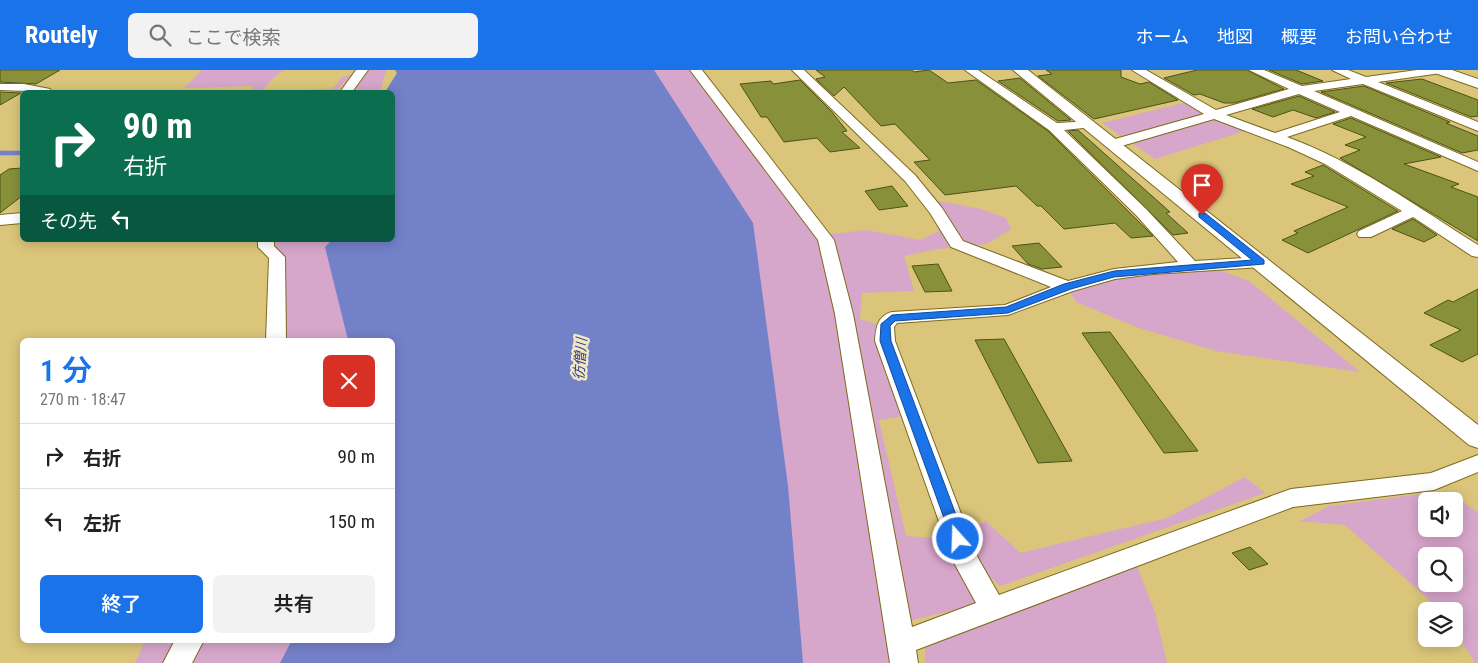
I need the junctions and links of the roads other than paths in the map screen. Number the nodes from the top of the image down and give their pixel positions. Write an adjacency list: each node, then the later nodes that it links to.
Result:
1 (362, 70): 15 (street)
2 (696, 70): 40 (street)
3 (798, 70): 34 (street)
4 (971, 70): 21 (street)
5 (1020, 70): 20 (street)
6 (1138, 70): 19 (street)
7 (1255, 70): 16 (street)
8 (1338, 70): 10 (street)
9 (1441, 70): 10 (street); 11 (street)
10 (1364, 81): 16 (street); 22 (street)
11 (1478, 84)
12 (0, 87): 13 (street)
13 (24, 87): 14 (street); 17 (street)
14 (37, 90)
15 (347, 90)
16 (1299, 90): 18 (street); 19 (street)
17 (0, 100)
18 (1351, 112): 23 (street); 25 (street)
19 (1214, 114): 23 (street); 24 (street)
20 (1088, 124): 21 (street); 24 (street)
21 (1054, 127): 33 (street)
22 (1478, 128)
23 (1274, 137): 26 (street)
24 (1113, 144): 32 (street)
25 (1478, 167)
26 (1414, 211): 29 (street); 31 (street)
27 (20, 218): 28 (street)
28 (0, 220)
29 (1365, 234)
30 (266, 242): 35 (street)
31 (1478, 252)
32 (1261, 262): 33 (street); 36 (street)
33 (1191, 267): 34 (street)
34 (1067, 287): 38 (street)
35 (276, 338)
36 (1478, 439)
37 (1478, 463): 38 (street)
38 (993, 609): 40 (street)
39 (188, 643): 41 (street)
40 (902, 653)
41 (177, 663)

